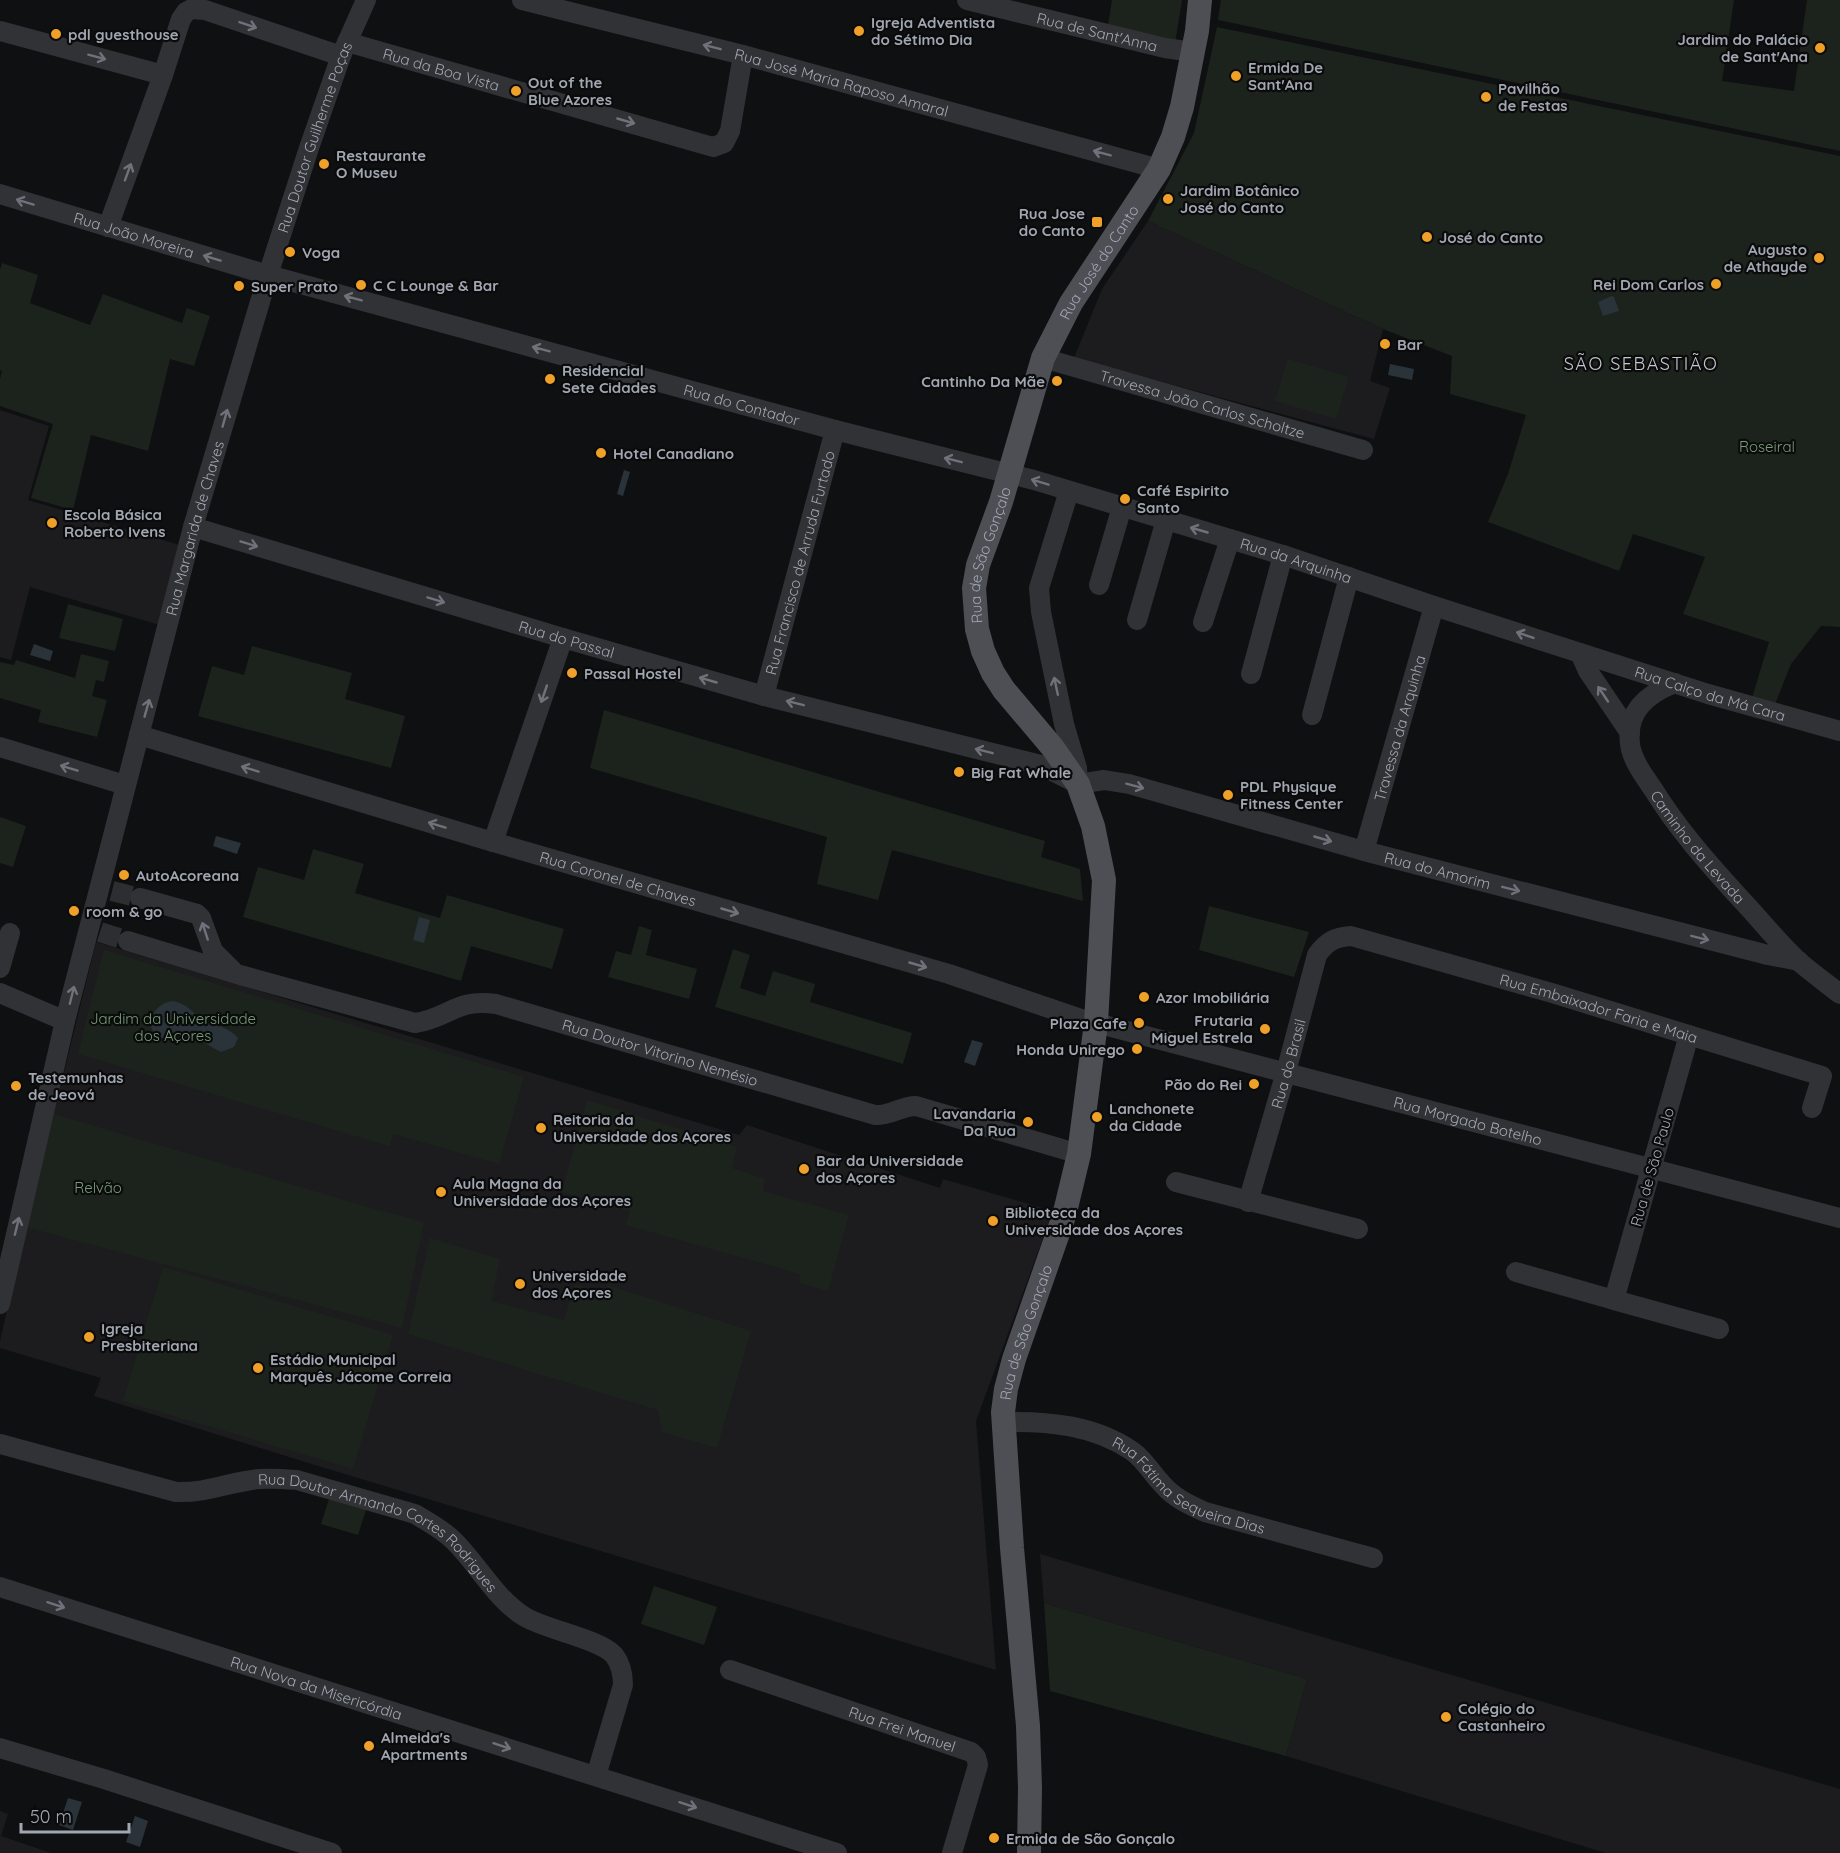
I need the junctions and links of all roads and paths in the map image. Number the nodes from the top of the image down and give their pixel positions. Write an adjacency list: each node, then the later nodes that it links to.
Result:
1 (366, 0): 7 (street, Rua Doutor Guilherme Poças)
2 (522, 0): 9 (street, Rua José Maria Raposo Amaral, one-way to 2)
3 (967, 0): 8 (street, Rua de Sant'Anna)
4 (1200, 0): 8 (main road, Rua José do Canto)
5 (189, 5): 7 (street, one-way to 7); 10 (street)
6 (0, 31): 10 (street, one-way to 10)
7 (344, 49): 9 (street, Rua da Boa Vista, one-way to 9); 14 (street, Rua Doutor Guilherme Poças)
8 (1193, 52): 11 (main road, Rua José do Canto)
9 (743, 55): 11 (street, Rua José Maria Raposo Amaral, one-way to 9)
10 (163, 75): 13 (street, one-way to 10)
11 (1159, 169): 15 (main road, Rua José do Canto)
12 (0, 194): 13 (street, Rua João Moreira, one-way to 12)
13 (108, 227): 14 (street, Rua João Moreira, one-way to 13)
14 (268, 275): 16 (street, Rua do Contador, one-way to 14); 22 (street, Rua Margarida de Chaves, one-way to 14)
15 (1043, 358): 17 (street, Travessa João Carlos Scholtze); 18 (main road, Rua José do Canto)
16 (835, 430): 18 (street, Rua do Contador, one-way to 16); 34 (street, Rua Francisco de Arruda Furtado)
17 (1363, 450)
18 (1010, 474): 19 (street, Rua da Arquinha, one-way to 18); 40 (main road, Rua de São Gonçalo)
19 (1069, 491): 20 (street, Rua da Arquinha); 36 (street, Rua de São Gonçalo, one-way to 19)
20 (1122, 507): 21 (street, Rua da Arquinha); 26 (street)
21 (1166, 520): 23 (street, Rua da Arquinha, one-way to 21); 28 (street)
22 (193, 527): 30 (street, Rua do Passal, one-way to 30); 39 (street, Rua Margarida de Chaves, one-way to 22)
23 (1230, 539): 24 (street, Rua da Arquinha); 29 (street)
24 (1284, 555): 25 (street, Rua da Arquinha); 32 (street)
25 (1349, 577): 27 (street, Rua da Arquinha); 35 (street)
26 (1099, 585)
27 (1434, 606): 31 (street, Rua da Arquinha, one-way to 27); 45 (street, Travessa da Arquinha)
28 (1137, 620)
29 (1203, 622)
30 (563, 638): 34 (street, Rua do Passal, one-way to 30); 44 (street, one-way to 44)
31 (1580, 653): 33 (street, Rua Calço da Má Cara); 38 (street, one-way to 31)
32 (1251, 674)
33 (1675, 683): 37 (street, Rua Calço da Má Cara); 38 (street)
34 (764, 696): 43 (street, Rua do Passal, one-way to 34)
35 (1312, 715)
36 (1064, 724): 40 (street); 43 (street, Rua de São Gonçalo)
37 (1840, 731)
38 (1630, 733): 50 (street, Caminho da Levada)
39 (139, 735): 42 (street, Rua Margarida de Chaves); 44 (street, Rua Coronel de Chaves, one-way to 39)
40 (1043, 737): 43 (main road, Rua de São Gonçalo)
41 (0, 747): 42 (street, one-way to 41)
42 (125, 784): 55 (street, Rua Margarida de Chaves, one-way to 42)
43 (1078, 784): 45 (street, Rua do Amorim, one-way to 45); 56 (main road, Rua de São Gonçalo)
44 (493, 842): 56 (street, Rua Coronel de Chaves, one-way to 56)
45 (1364, 851): 50 (street, Rua do Amorim, one-way to 50)
46 (140, 898): 52 (street, one-way to 46)
47 (10, 933): 51 (street)
48 (1341, 936): 57 (street, Rua Embaixador Faria e Maia); 58 (street, Rua do Brasil)
49 (128, 941): 52 (street, Rua Doutor Vitorino Nemésio)
50 (1799, 961): 54 (street, Caminho da Levada)
51 (0, 968)
52 (240, 975): 60 (street, Rua Doutor Vitorino Nemésio)
53 (0, 993): 55 (street)
54 (1840, 994)
55 (65, 1022): 68 (street, Rua Margarida de Chaves, one-way to 55)
56 (1096, 1023): 58 (street, Rua Morgado Botelho); 60 (main road, Rua de São Gonçalo)
57 (1689, 1035): 59 (street, Rua Embaixador Faria e Maia); 61 (street, Rua de São Paulo)
58 (1286, 1072): 61 (street, Rua Morgado Botelho); 63 (street, Rua do Brasil)
59 (1812, 1108)
60 (1078, 1154): 70 (main road, Rua de São Gonçalo)
61 (1652, 1168): 64 (street, Rua Morgado Botelho); 67 (street, Rua de São Paulo)
62 (1176, 1182): 63 (street)
63 (1248, 1202): 65 (street)
64 (1840, 1218)
65 (1358, 1229)
66 (1516, 1272): 67 (street)
67 (1614, 1300): 69 (street)
68 (0, 1304)
69 (1719, 1329)
70 (1004, 1422): 72 (street, Rua Fátima Sequeira Dias); 80 (main road, Rua de São Gonçalo)
71 (0, 1444): 76 (street, Rua Doutor Armando Cortes Rodrigues)
72 (1373, 1558)
73 (0, 1587): 76 (street, Rua Nova da Misericórdia, one-way to 76)
74 (730, 1670): 79 (street, Rua Frei Manuel)
75 (0, 1748): 77 (street)
76 (596, 1776): 78 (street, Rua Nova da Misericórdia, one-way to 78)
77 (332, 1853)
78 (837, 1853)
79 (952, 1853)
80 (1029, 1853)

